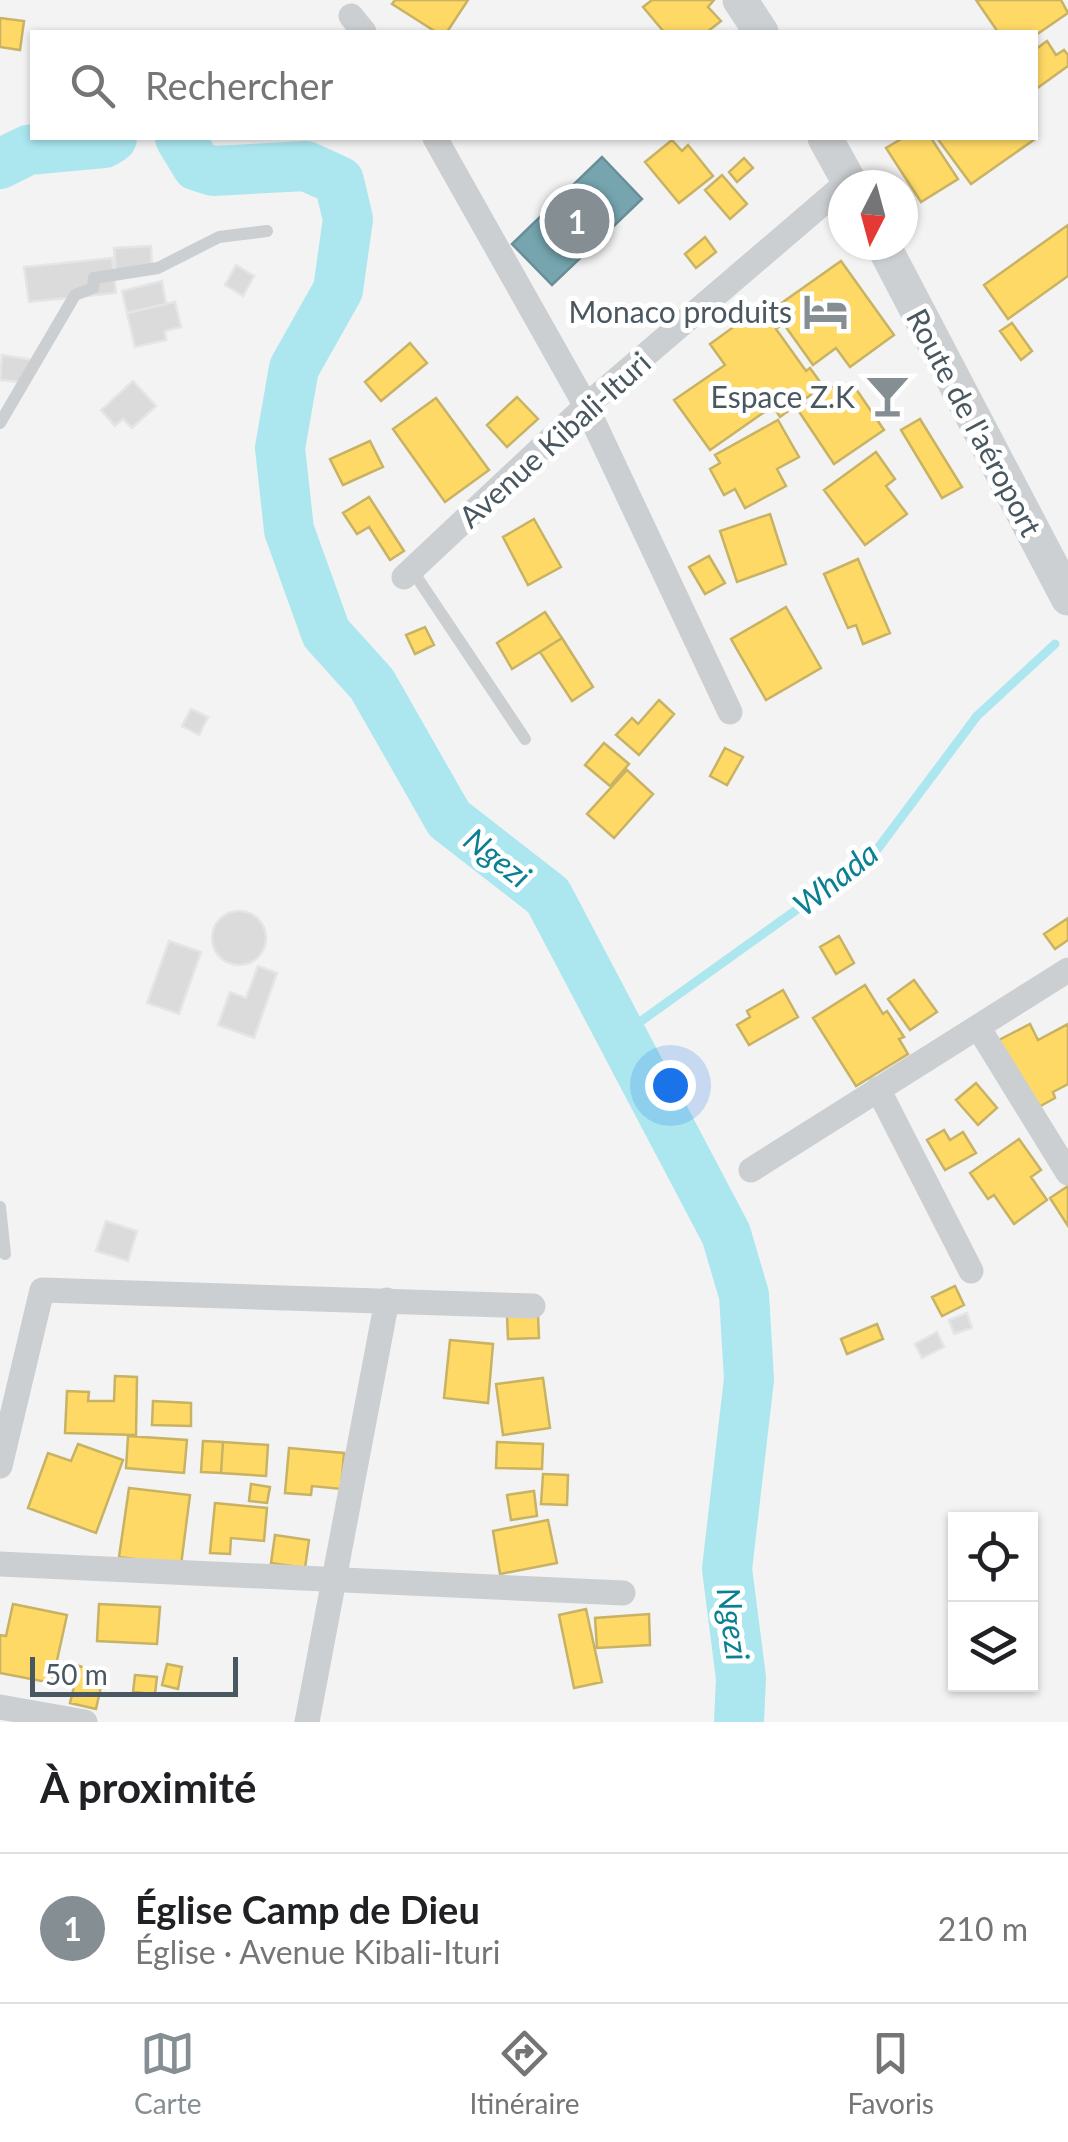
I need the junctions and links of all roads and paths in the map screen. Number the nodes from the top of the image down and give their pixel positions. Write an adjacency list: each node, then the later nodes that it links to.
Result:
1 (740, 0): 2 (street)
2 (760, 30)
3 (436, 140): 9 (street)
4 (826, 140): 5 (street)
5 (840, 170)
6 (828, 200): 9 (street, Avenue Kibali-Ituri)
7 (267, 231): 10 (lane)
8 (890, 260): 12 (street, Route de l'aéroport)
9 (586, 406): 11 (street, Avenue Kibali-Ituri); 13 (street)
10 (0, 423)
11 (408, 574): 14 (lane)
12 (1068, 598)
13 (730, 712)
14 (524, 739)
15 (1068, 970): 16 (street)
16 (978, 1026): 17 (street); 19 (street)
17 (878, 1089): 18 (street); 22 (street)
18 (750, 1170)
19 (1068, 1173)
20 (0, 1207): 21 (lane)
21 (4, 1254)
22 (971, 1271)
23 (387, 1300): 24 (street); 25 (street); 27 (street)
24 (533, 1306)
25 (0, 1466)
26 (0, 1564): 27 (street)
27 (335, 1581): 28 (street); 31 (street)
28 (623, 1593)
29 (0, 1707): 30 (street)
30 (85, 1722)
31 (307, 1722)

